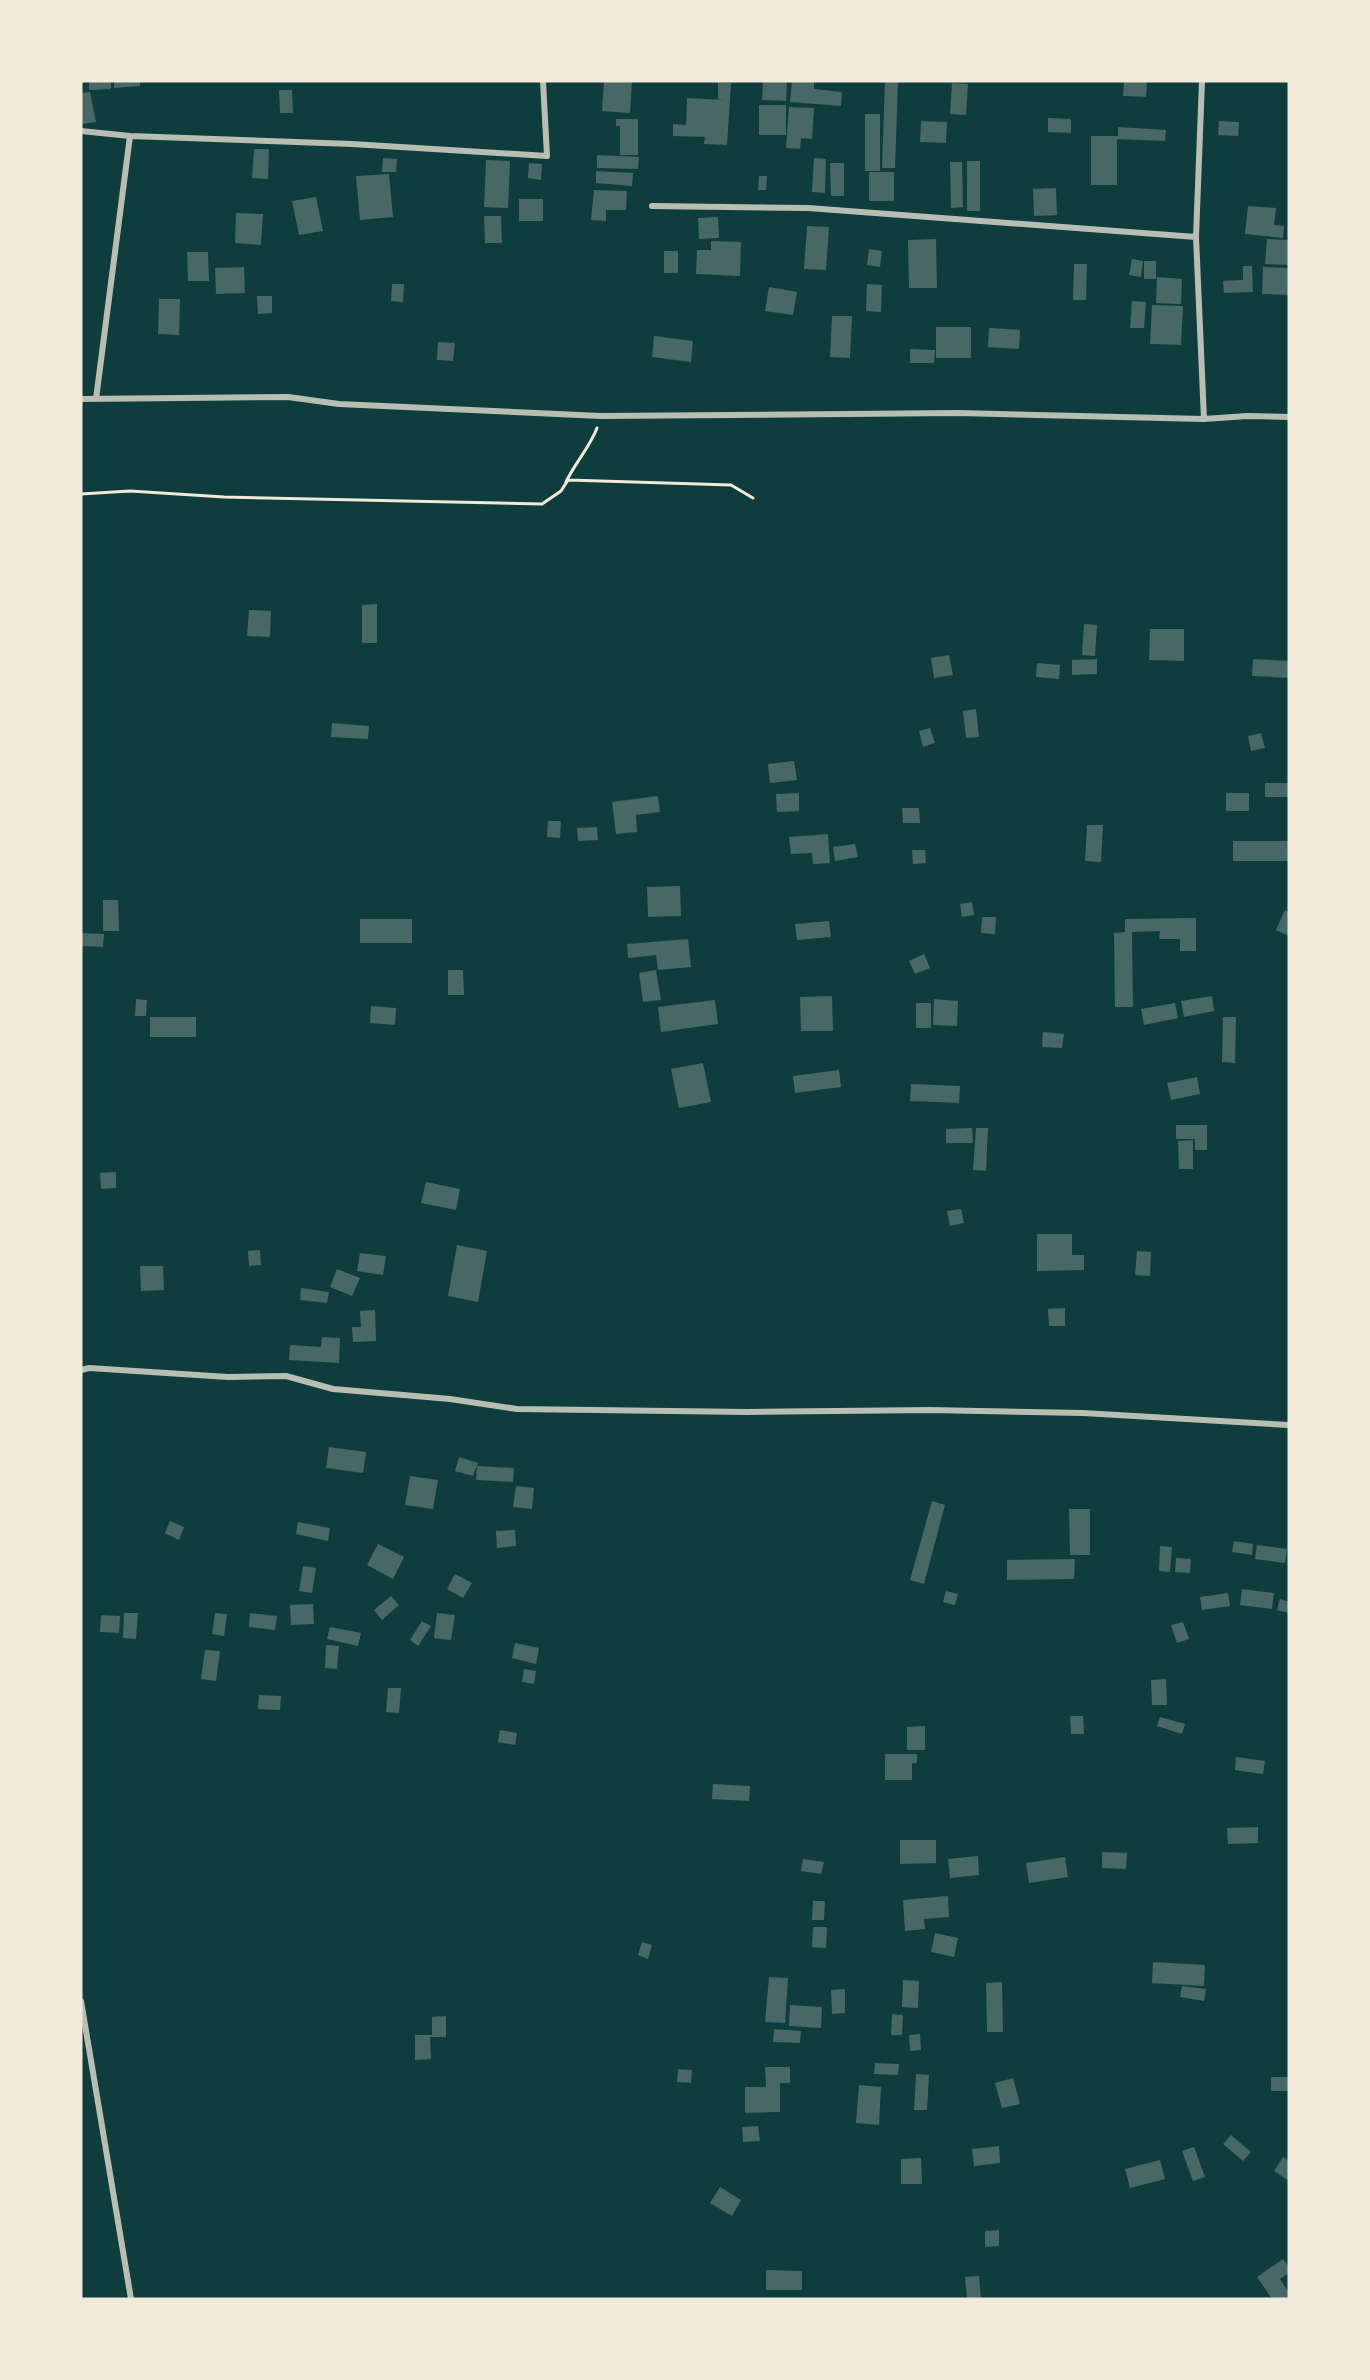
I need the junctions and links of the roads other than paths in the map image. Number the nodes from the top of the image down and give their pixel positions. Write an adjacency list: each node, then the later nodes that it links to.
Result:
1 (543, 81): 4 (street)
2 (1202, 81): 6 (street)
3 (81, 131): 4 (street)
4 (130, 136): 8 (street)
5 (652, 206): 6 (street)
6 (1196, 237): 10 (street)
7 (81, 399): 8 (street)
8 (96, 399): 10 (street)
9 (1289, 417): 10 (street)
10 (1204, 419)
11 (81, 1370): 12 (street)
12 (1289, 1425)
13 (81, 2001): 14 (street)
14 (131, 2299)

